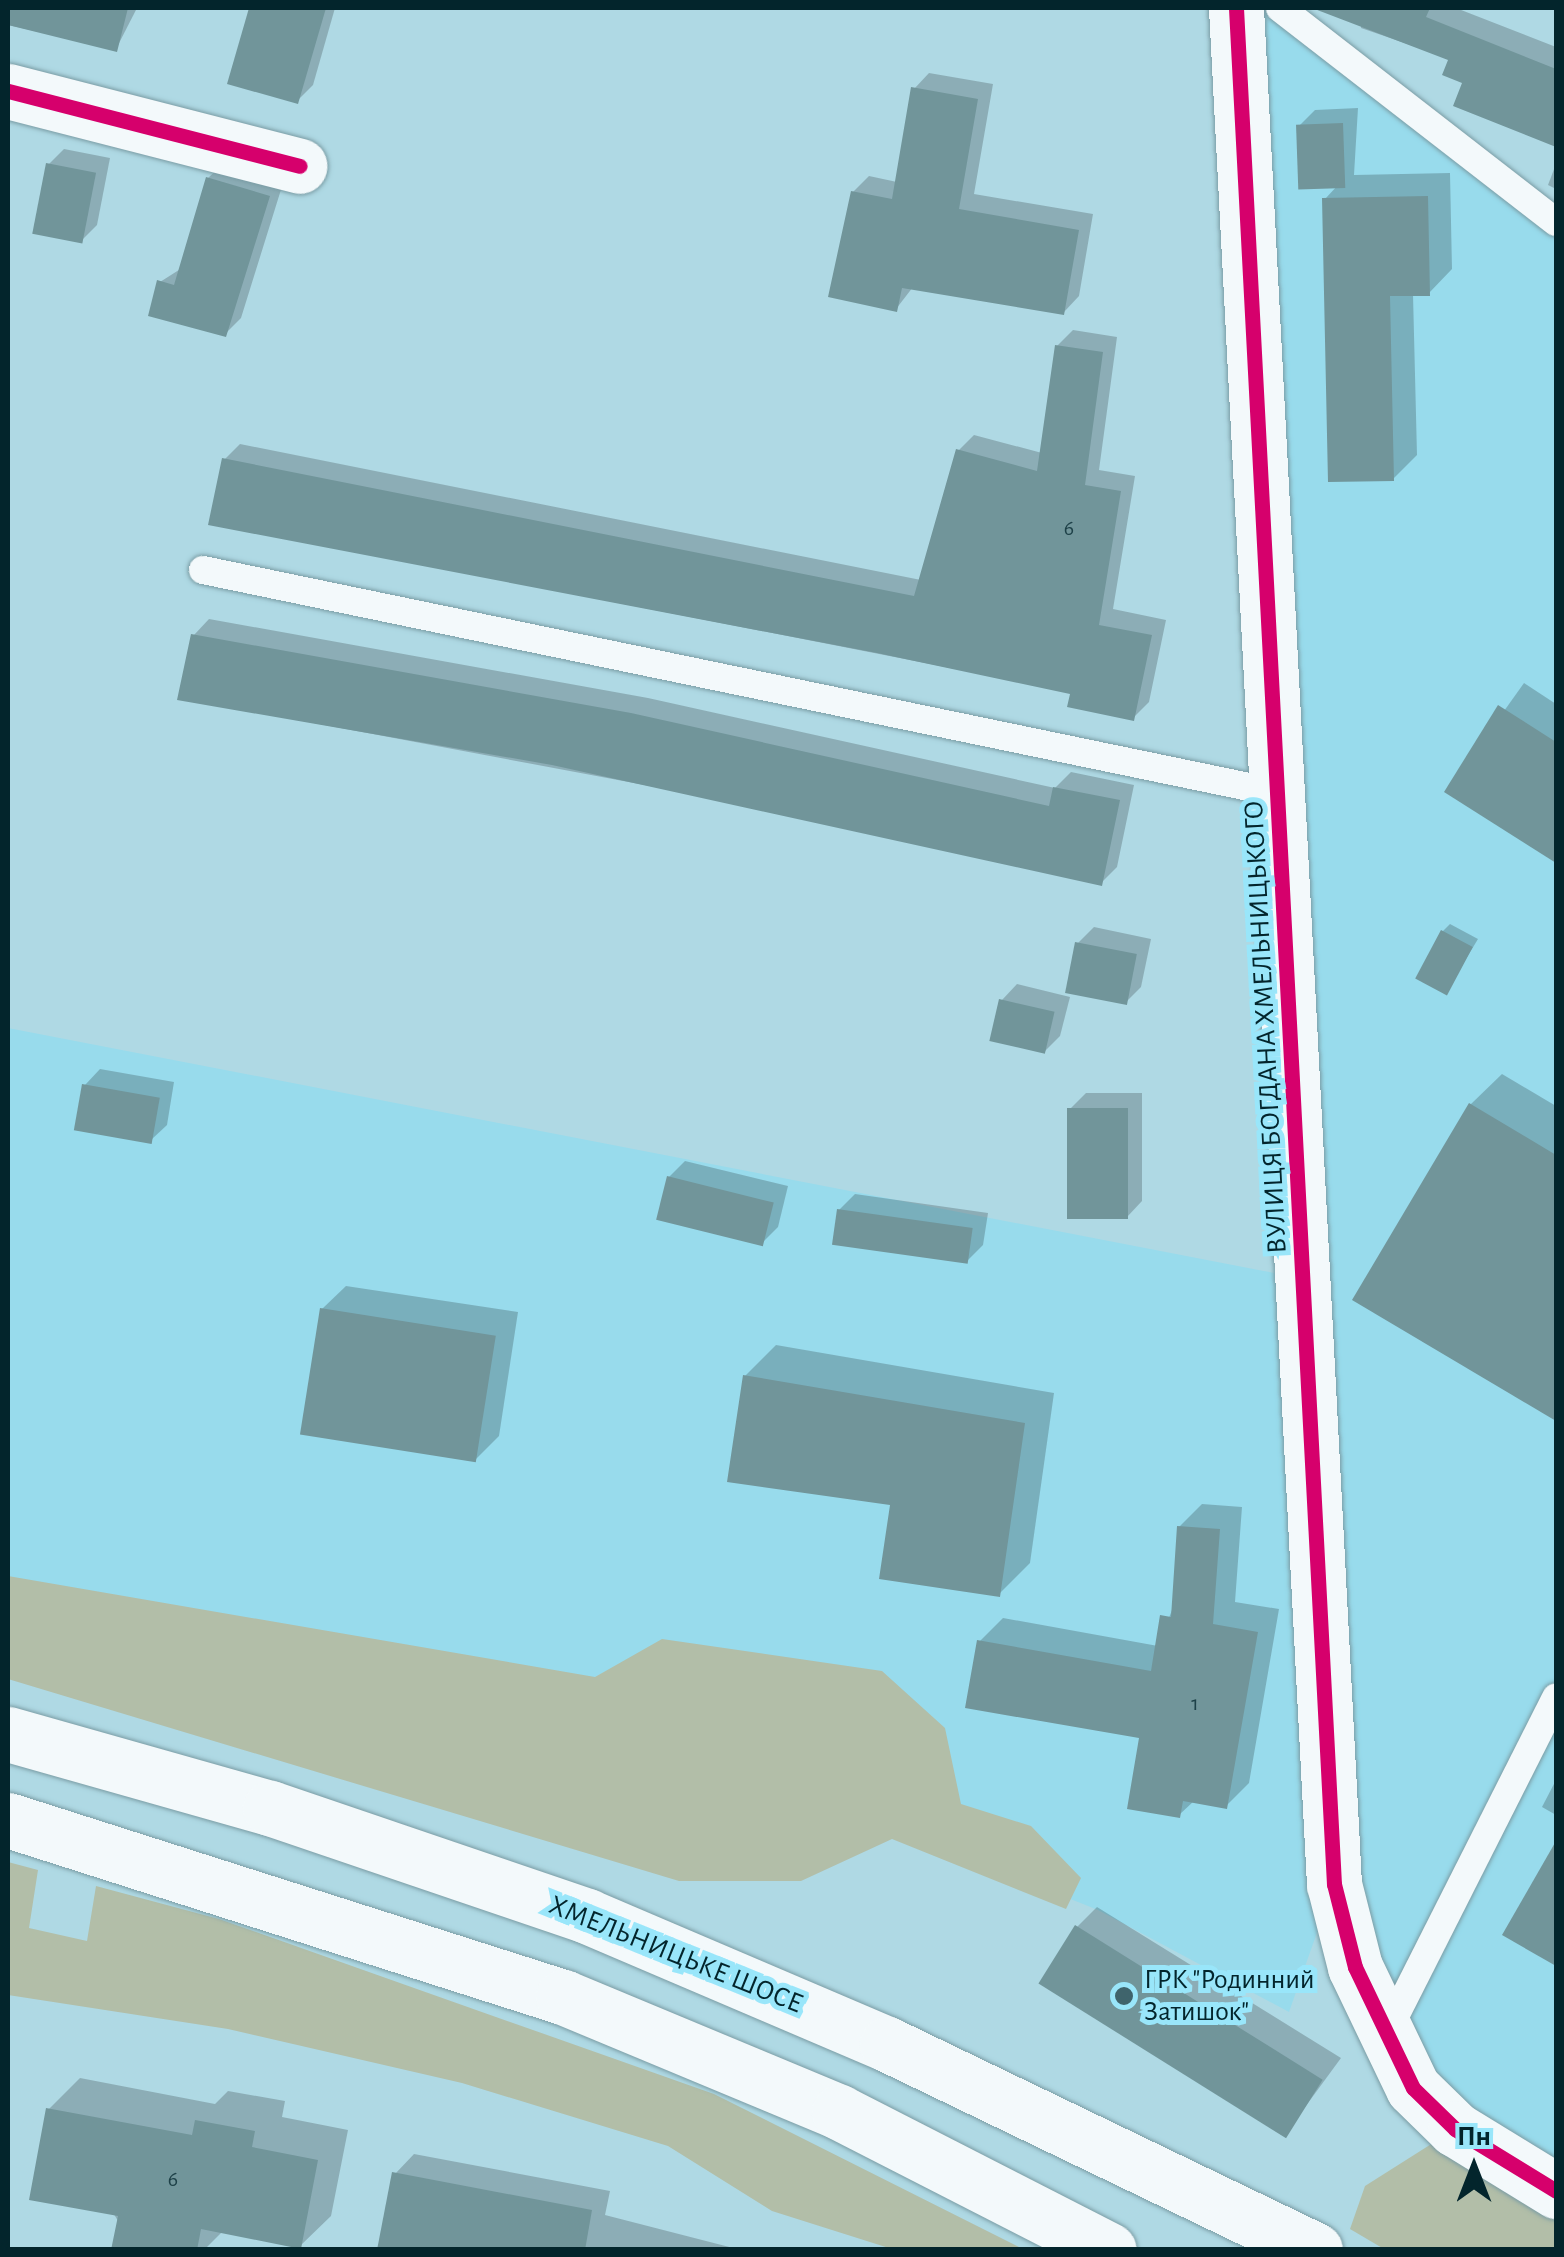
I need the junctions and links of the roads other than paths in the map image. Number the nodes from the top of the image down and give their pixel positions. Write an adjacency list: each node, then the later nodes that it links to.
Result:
1 (1236, 8): 7 (main road, ВУЛИЦЯ БОГДАНА ХМЕЛЬНИЦЬКОГО)
2 (1280, 8): 5 (lane)
3 (8, 90): 4 (main road)
4 (300, 166)
5 (1556, 222)
6 (203, 570): 7 (lane)
7 (1278, 793): 11 (main road, ВУЛИЦЯ БОГДАНА ХМЕЛЬНИЦЬКОГО)
8 (1556, 1697): 11 (lane)
9 (8, 1734): 14 (main road, ХМЕЛЬНИЦЬКЕ ШОСЕ)
10 (8, 1820): 13 (main road)
11 (1385, 2036): 12 (main road, ВУЛИЦЯ БОГДАНА ХМЕЛЬНИЦЬКОГО)
12 (1556, 2191)
13 (1109, 2250)
14 (1316, 2250)

